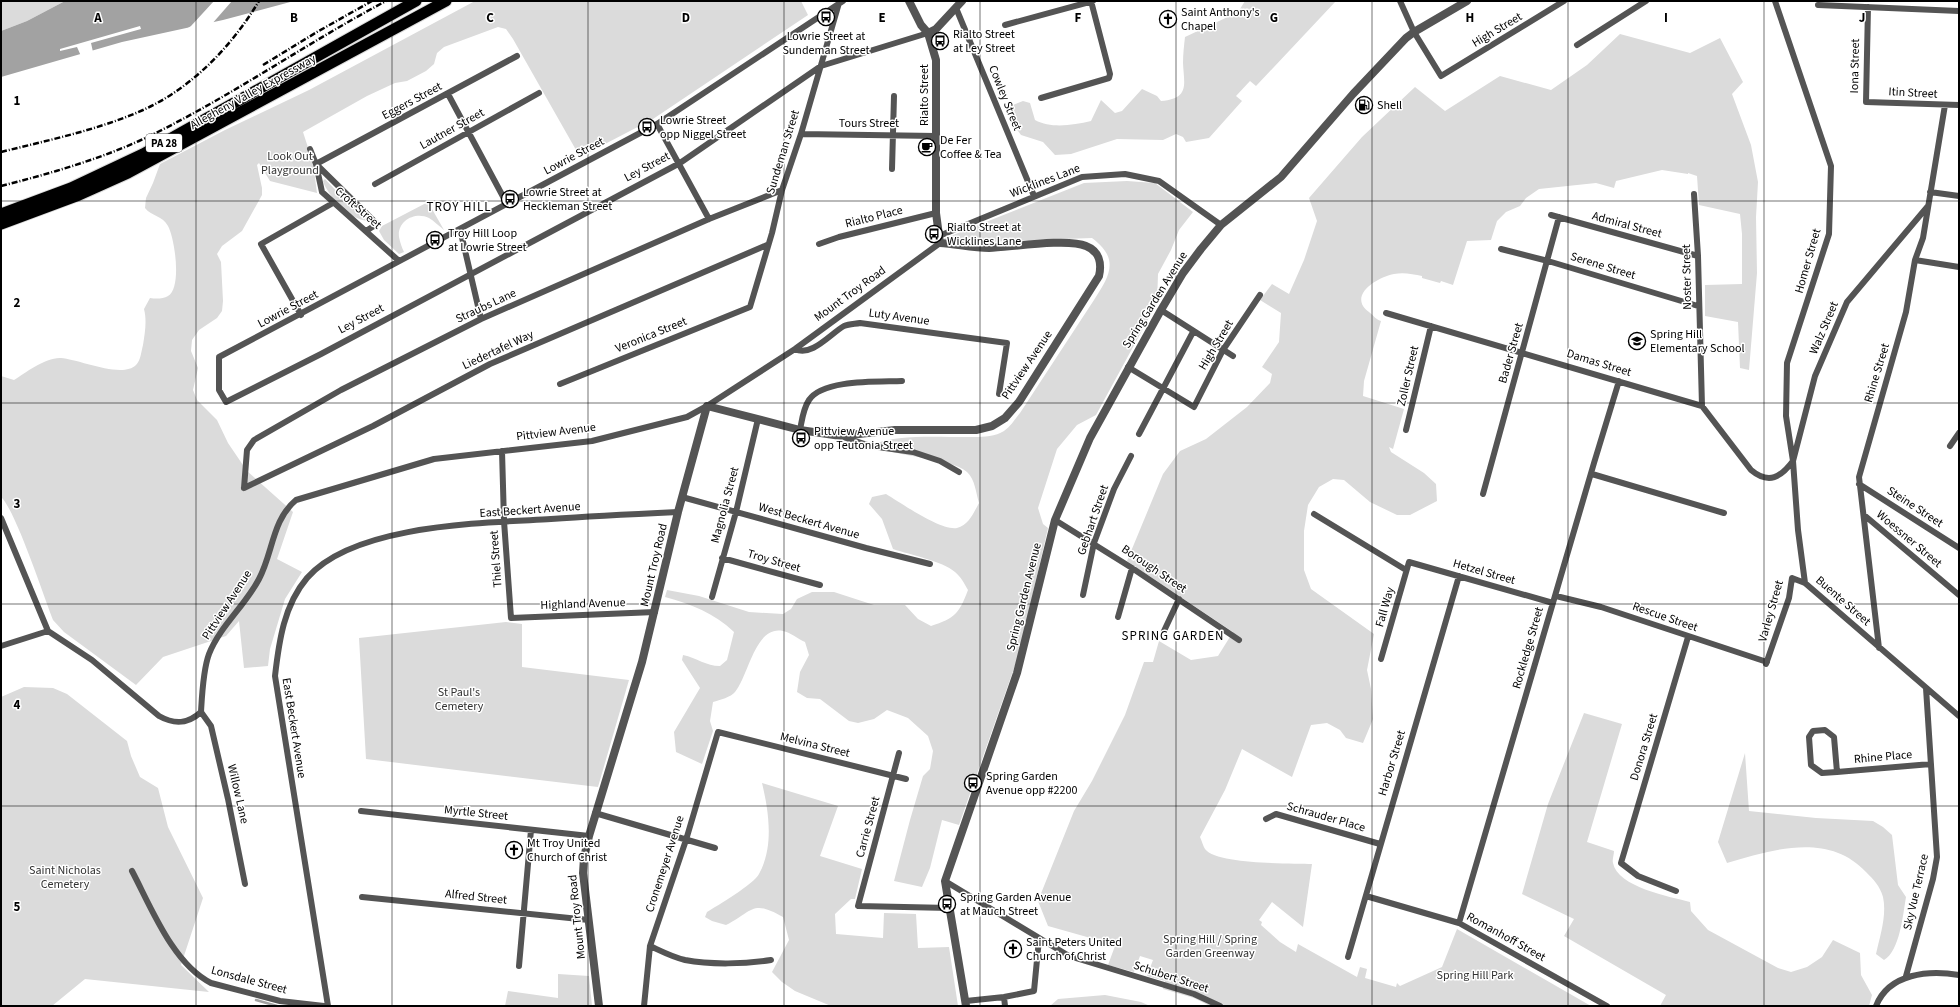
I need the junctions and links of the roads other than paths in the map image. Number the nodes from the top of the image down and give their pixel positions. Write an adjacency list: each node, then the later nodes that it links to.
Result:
1 (416, 1): 50 (highway, Allegheny Valley Expressway / PA 28)
2 (446, 1): 18 (highway, Allegheny Valley Expressway / PA 28)
3 (455, 1): 18 (highway)
4 (909, 1): 19 (street, Rialto Street)
5 (962, 1): 15 (street, Ley Street)
6 (1092, 1): 17 (street); 27 (street)
7 (1400, 1): 20 (street)
8 (1467, 1): 20 (street, Spring Garden Avenue)
9 (1564, 1): 20 (street, High Street)
10 (1646, 1): 21 (street)
11 (1775, 1): 99 (street, Homer Street)
12 (841, 2): 23 (street, Sundeman Street); 31 (street, Lowrie Street)
13 (1818, 5): 14 (street)
14 (1868, 7): 16 (street); 28 (street, Iona Street)
15 (956, 8): 19 (street, Ley Street); 44 (street, Cowley Street)
16 (1959, 11)
17 (1005, 24)
18 (401, 25): 54 (highway, Allegheny Valley Expressway / PA 28)
19 (928, 32): 23 (street, Ley Street); 35 (street, Rialto Street)
20 (1414, 32): 55 (street, Spring Garden Avenue)
21 (1577, 45)
22 (517, 56): 25 (street, Eggers Street)
23 (821, 66): 33 (street, Sundeman Street); 37 (street, Ley Street)
24 (539, 93): 32 (street, Lautner Street)
25 (448, 94): 32 (street); 38 (street, Eggers Street)
26 (894, 96): 34 (street)
27 (1041, 98)
28 (1866, 102): 29 (street, Itin Street)
29 (1945, 105): 30 (street, Itin Street); 42 (street, Rhine Street)
30 (1959, 105)
31 (658, 124): 37 (street); 47 (street, Lowrie Street)
32 (469, 133): 40 (street, Lautner Street); 47 (street)
33 (801, 134): 34 (street, Tours Street); 41 (street, Sundeman Street)
34 (893, 134): 35 (street, Tours Street); 39 (street)
35 (936, 136): 49 (street, Rialto Street)
36 (310, 149): 38 (street)
37 (680, 163): 53 (street); 67 (street, Ley Street)
38 (316, 164): 46 (street, Croft Street); 57 (street)
39 (892, 169)
40 (376, 184)
41 (782, 190): 53 (street, Straubs Lane); 60 (street, Sundeman Street)
42 (1930, 192): 45 (street); 48 (street, Rhine Street)
43 (1694, 194): 62 (street, Noster Street)
44 (1034, 196): 55 (street, Wicklines Lane); 58 (street, Wicklines Lane)
45 (1959, 196)
46 (333, 203): 57 (street, Croft Street); 73 (street)
47 (507, 204): 56 (street, Lowrie Street)
48 (1928, 206): 63 (street, Rhine Street); 99 (street, Walz Street)
49 (936, 212): 58 (street, Rialto Street); 59 (street, Rialto Place)
50 (1, 214)
51 (1551, 215): 52 (street, Admiral Street)
52 (1559, 217): 62 (street, Admiral Street); 65 (street, Bader Street)
53 (709, 219): 74 (street, Straubs Lane)
54 (1, 224)
55 (1221, 225): 71 (street, Spring Garden Avenue)
56 (460, 229): 64 (street, Lowrie Street); 67 (street)
57 (366, 231): 64 (street, Croft Street)
58 (940, 239): 77 (street, Mount Troy Road); 95 (street, Pittview Avenue)
59 (819, 244)
60 (767, 245): 70 (street, Sundeman Street); 103 (street, Liedertafel Way)
61 (1501, 249): 65 (street, Serene Street)
62 (1698, 256): 69 (street, Noster Street)
63 (1915, 260): 66 (street); 102 (street, Rhine Street)
64 (399, 261): 73 (street, Lowrie Street)
65 (1548, 261): 69 (street, Serene Street); 79 (street, Bader Street)
66 (1959, 266)
67 (472, 274): 74 (street); 81 (street, Ley Street)
68 (1260, 295): 78 (street, High Street)
69 (1698, 306): 89 (street, Noster Street)
70 (750, 307): 85 (street, Veronica Street)
71 (1161, 310): 76 (street); 82 (street, Spring Garden Avenue)
72 (1386, 313): 75 (street, Damas Street)
73 (301, 315): 81 (street, Lowrie Street)
74 (481, 319): 103 (street, Straubs Lane)
75 (1431, 326): 79 (street, Damas Street); 92 (street, Zoller Street)
76 (1193, 332): 78 (street); 86 (street)
77 (795, 349): 87 (street, Luty Avenue); 88 (street, Mount Troy Road)
78 (1223, 350): 80 (street); 86 (street, High Street)
79 (1523, 352): 84 (street, Damas Street); 104 (street, Bader Street)
80 (1232, 356)
81 (219, 357)
82 (1128, 368): 86 (street); 112 (street, Spring Garden Avenue)
83 (902, 381): 91 (street)
84 (1620, 381): 89 (street, Damas Street); 101 (street, Rockledge Street)
85 (560, 384)
86 (1164, 389): 94 (street)
87 (999, 394)
88 (707, 406): 90 (street, Pittview Avenue); 97 (street, Pittview Avenue); 105 (street, Mount Troy Road)
89 (1702, 406): 99 (street)
90 (758, 419): 91 (street, Pittview Avenue); 107 (street, Magnolia Street)
91 (800, 430): 95 (street, Pittview Avenue)
92 (1406, 430)
93 (1959, 433): 96 (street)
94 (1139, 434)
95 (841, 436): 100 (street)
96 (1950, 446)
97 (502, 451): 113 (street, Thiel Street); 142 (street, Pittview Avenue)
98 (1131, 456): 114 (street, Gebhart Street)
99 (1793, 461): 122 (street, Buente Street)
100 (959, 472)
101 (1592, 474): 108 (street); 126 (street, Rockledge Street)
102 (1859, 484): 110 (street, Rhine Street); 115 (street, Steine Street)
103 (244, 488)
104 (1483, 494)
105 (682, 497): 106 (street, Mount Troy Road); 107 (street, West Beckert Avenue)
106 (678, 512): 113 (street, East Beckert Avenue); 130 (street, Mount Troy Road)
107 (736, 512): 116 (street, Magnolia Street); 118 (street, West Beckert Avenue)
108 (1724, 513)
109 (1314, 514): 120 (street)
110 (1864, 515): 125 (street, Woessner Street); 138 (street, Rhine Street)
111 (1, 518): 133 (street)
112 (1055, 520): 114 (street, Borough Street); 159 (street, Spring Garden Avenue)
113 (504, 522): 132 (street, Thiel Street); 178 (street, East Beckert Avenue)
114 (1094, 543): 119 (street, Borough Street); 124 (street, Gebhart Street)
115 (1959, 548)
116 (722, 558): 123 (street, Troy Street); 127 (street, Magnolia Street)
117 (1409, 562): 120 (street, Fall Way); 121 (street, Hetzel Street)
118 (930, 564)
119 (1132, 568): 128 (street, Borough Street); 131 (street)
120 (1406, 570): 139 (street, Fall Way)
121 (1459, 576): 129 (street, Hetzel Street); 156 (street, Harbor Street)
122 (1805, 583): 138 (street, Buente Street); 140 (street, Varley Street)
123 (820, 585)
124 (1083, 594)
125 (1959, 595)
126 (1556, 596): 129 (street, Rockledge Street); 135 (street, Rescue Street)
127 (712, 597)
128 (1179, 599): 134 (street); 136 (street, Borough Street)
129 (1553, 603): 167 (street, Rockledge Street)
130 (655, 612): 132 (street, Highland Avenue); 151 (street, Mount Troy Road)
131 (1118, 617)
132 (511, 618)
133 (48, 631): 137 (street); 142 (street)
134 (1164, 631)
135 (1688, 637): 140 (street, Rescue Street); 161 (street, Donora Street)
136 (1239, 640)
137 (1, 646)
138 (1880, 648): 141 (street, Buente Street)
139 (1381, 659)
140 (1766, 663)
141 (1926, 688): 143 (street, Buente Street); 146 (street)
142 (201, 712): 160 (street, Willow Lane)
143 (1959, 716)
144 (718, 732): 148 (street, Melvina Street); 155 (street, Cronemeyer Avenue)
145 (899, 753): 148 (street, Carrie Street)
146 (1931, 764): 147 (street, Rhine Place); 174 (street, Sky Vue Terrace)
147 (1837, 772): 147 (street, Rhine Place)
148 (893, 776): 149 (street, Melvina Street); 164 (street, Carrie Street)
149 (906, 779)
150 (361, 812): 153 (street, Myrtle Street)
151 (595, 813): 154 (street, Mount Troy Road); 155 (street)
152 (1266, 819): 156 (street, Schrauder Place)
153 (531, 830): 154 (street, Myrtle Street); 165 (street)
154 (589, 836): 166 (street, Mount Troy Road)
155 (686, 840): 157 (street); 169 (street, Cronemeyer Avenue)
156 (1380, 844): 162 (street, Harbor Street)
157 (715, 848)
158 (132, 871): 177 (street, Lonsdale Street)
159 (945, 881): 164 (street, Spring Garden Avenue); 168 (street, Schubert Street)
160 (245, 884)
161 (1676, 891)
162 (1366, 896): 167 (street, Romanhoff Street); 170 (street, Harbor Street)
163 (362, 897): 165 (street, Alfred Street)
164 (950, 908): 176 (street, Spring Garden Avenue)
165 (522, 913): 166 (street, Alfred Street); 172 (street)
166 (588, 920): 179 (street, Mount Troy Road)
167 (1459, 923): 183 (street, Romanhoff Street)
168 (1038, 939): 175 (street); 182 (street, Schubert Street)
169 (650, 946): 171 (street); 180 (street, Cronemeyer Avenue)
170 (1348, 957)
171 (771, 960)
172 (519, 966)
173 (1959, 975): 174 (street)
174 (1906, 976): 184 (street)
175 (1004, 997): 176 (street); 181 (street)
176 (966, 1004)
177 (324, 1006)
178 (328, 1006)
179 (599, 1006)
180 (644, 1006)
181 (1005, 1006)
182 (1220, 1006)
183 (1607, 1006)
184 (1876, 1006)

